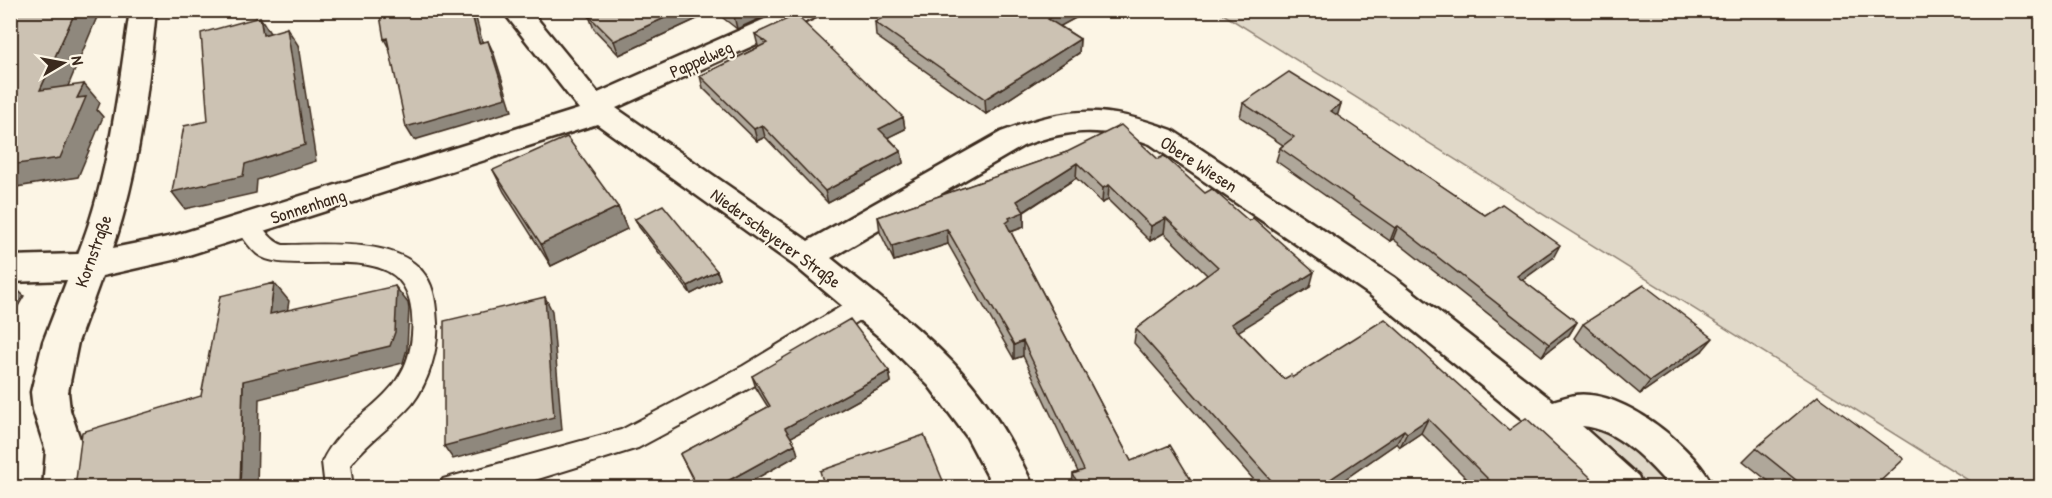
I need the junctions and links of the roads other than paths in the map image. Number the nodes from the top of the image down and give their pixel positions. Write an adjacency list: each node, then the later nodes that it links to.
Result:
1 (143, 10): 7 (street, Kornstraße)
2 (515, 10): 4 (street, Niederscheyerer Straße)
3 (809, 10): 4 (street, Pappelweg)
4 (596, 110): 5 (street, Sonnenhang); 6 (street, Niederscheyerer Straße)
5 (247, 225): 7 (street, Sonnenhang); 12 (lane)
6 (807, 257): 9 (street, Niederscheyerer Straße); 10 (street, Obere Wiesen)
7 (90, 266): 8 (street, Sonnenhang); 11 (street, Kornstraße)
8 (10, 270)
9 (864, 305): 13 (lane); 14 (street, Niederscheyerer Straße)
10 (1551, 422): 15 (street, Obere Wiesen); 16 (street)
11 (63, 488)
12 (339, 488)
13 (453, 488)
14 (1015, 488)
15 (1624, 488)
16 (1695, 488)

